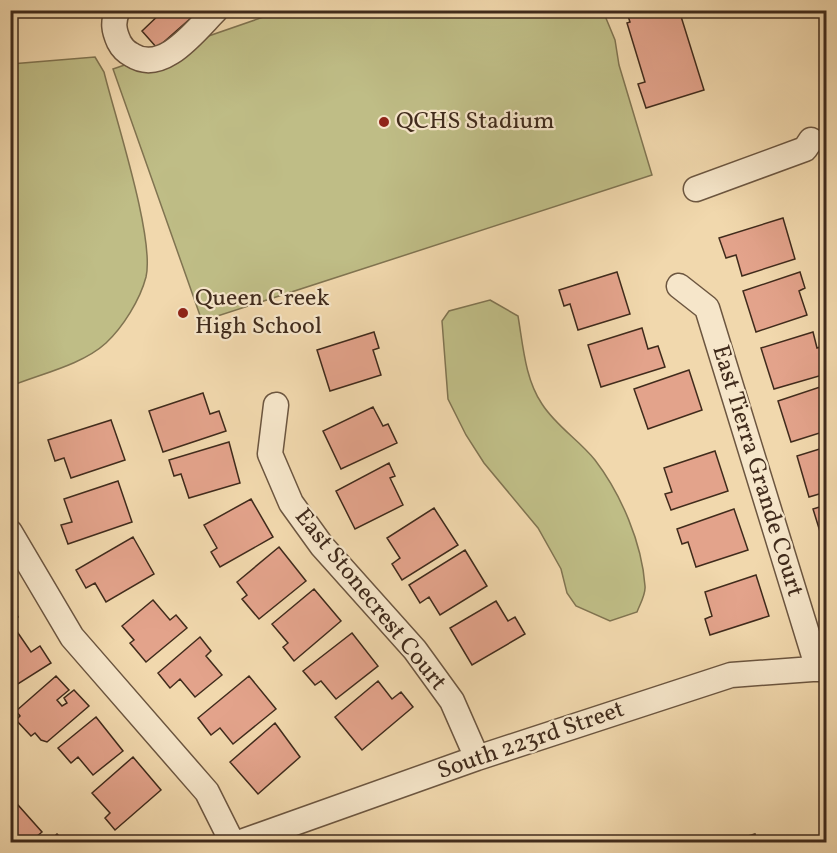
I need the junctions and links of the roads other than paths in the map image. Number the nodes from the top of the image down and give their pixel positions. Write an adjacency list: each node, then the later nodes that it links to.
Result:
1 (118, 10): 2 (street)
2 (216, 10)
3 (811, 140): 4 (street)
4 (696, 189)
5 (679, 286): 8 (street, East Tierra Grande Court)
6 (276, 405): 9 (street, East Stonecrest Court)
7 (10, 532): 10 (street)
8 (822, 668): 9 (street, South 223rd Street)
9 (477, 758): 11 (street, South 223rd Street)
10 (232, 843)
11 (241, 843)

